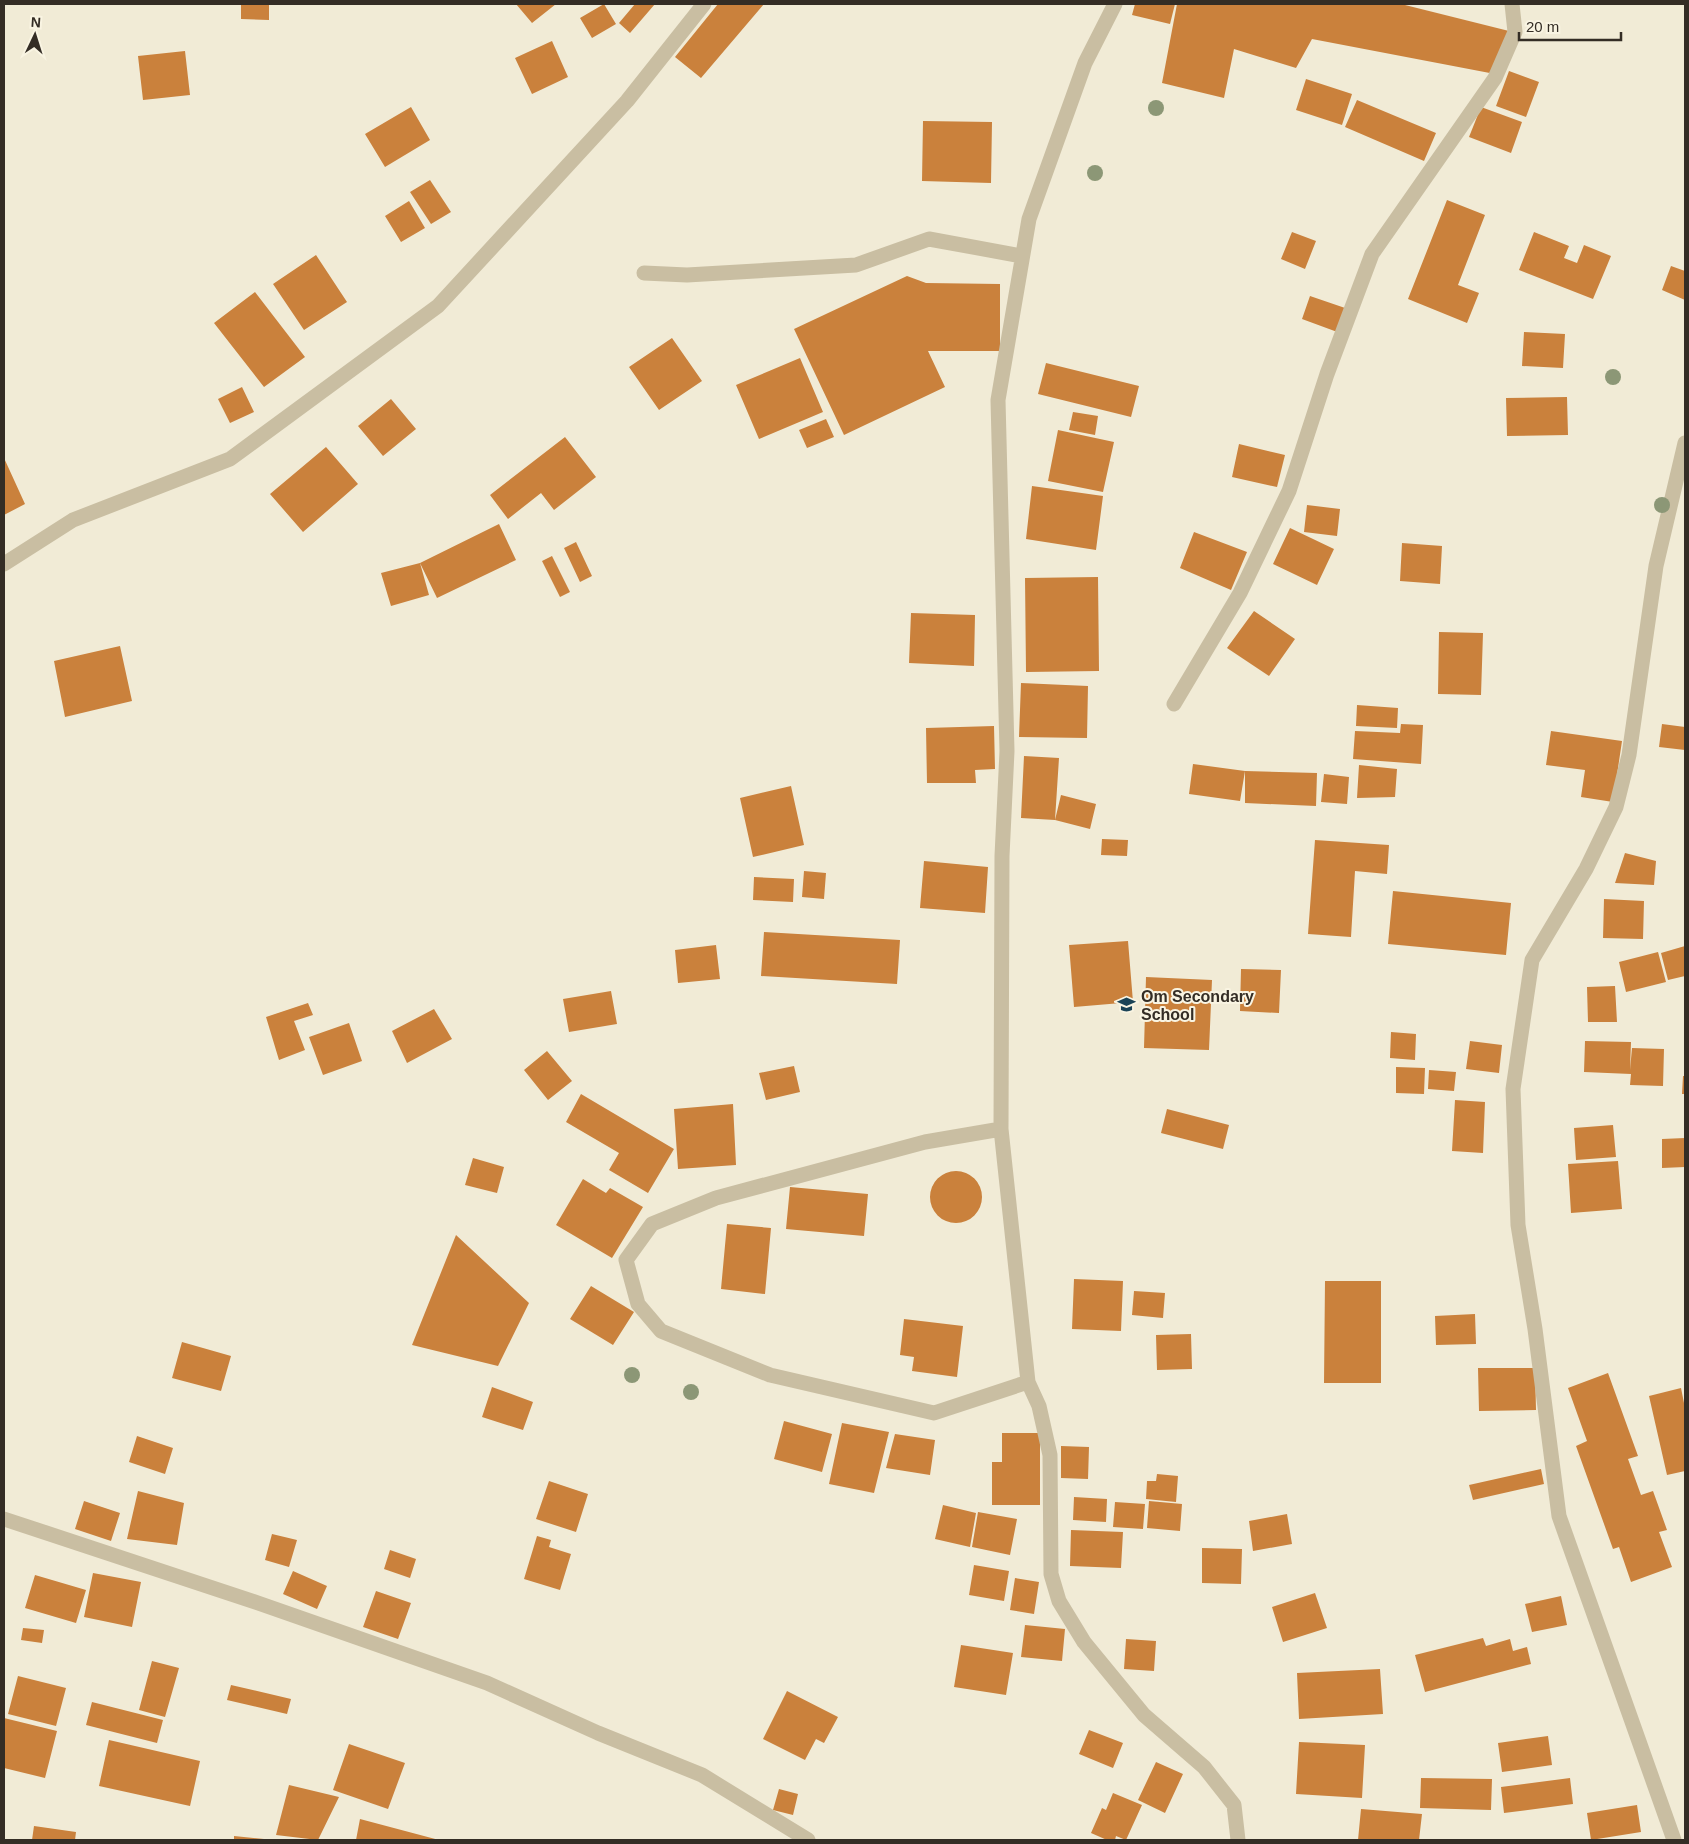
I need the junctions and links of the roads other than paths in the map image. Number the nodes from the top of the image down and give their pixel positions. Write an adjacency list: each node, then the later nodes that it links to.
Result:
1 (704, 4): 7 (street)
2 (1115, 4): 4 (street)
3 (1512, 4): 8 (street)
4 (1022, 256): 5 (street); 9 (street)
5 (644, 273)
6 (1685, 443): 14 (street)
7 (4, 564)
8 (1174, 704)
9 (1001, 1129): 10 (street); 10 (street)
10 (1028, 1382): 13 (street)
11 (4, 1519): 12 (street)
12 (808, 1840)
13 (1238, 1840)
14 (1674, 1840)

